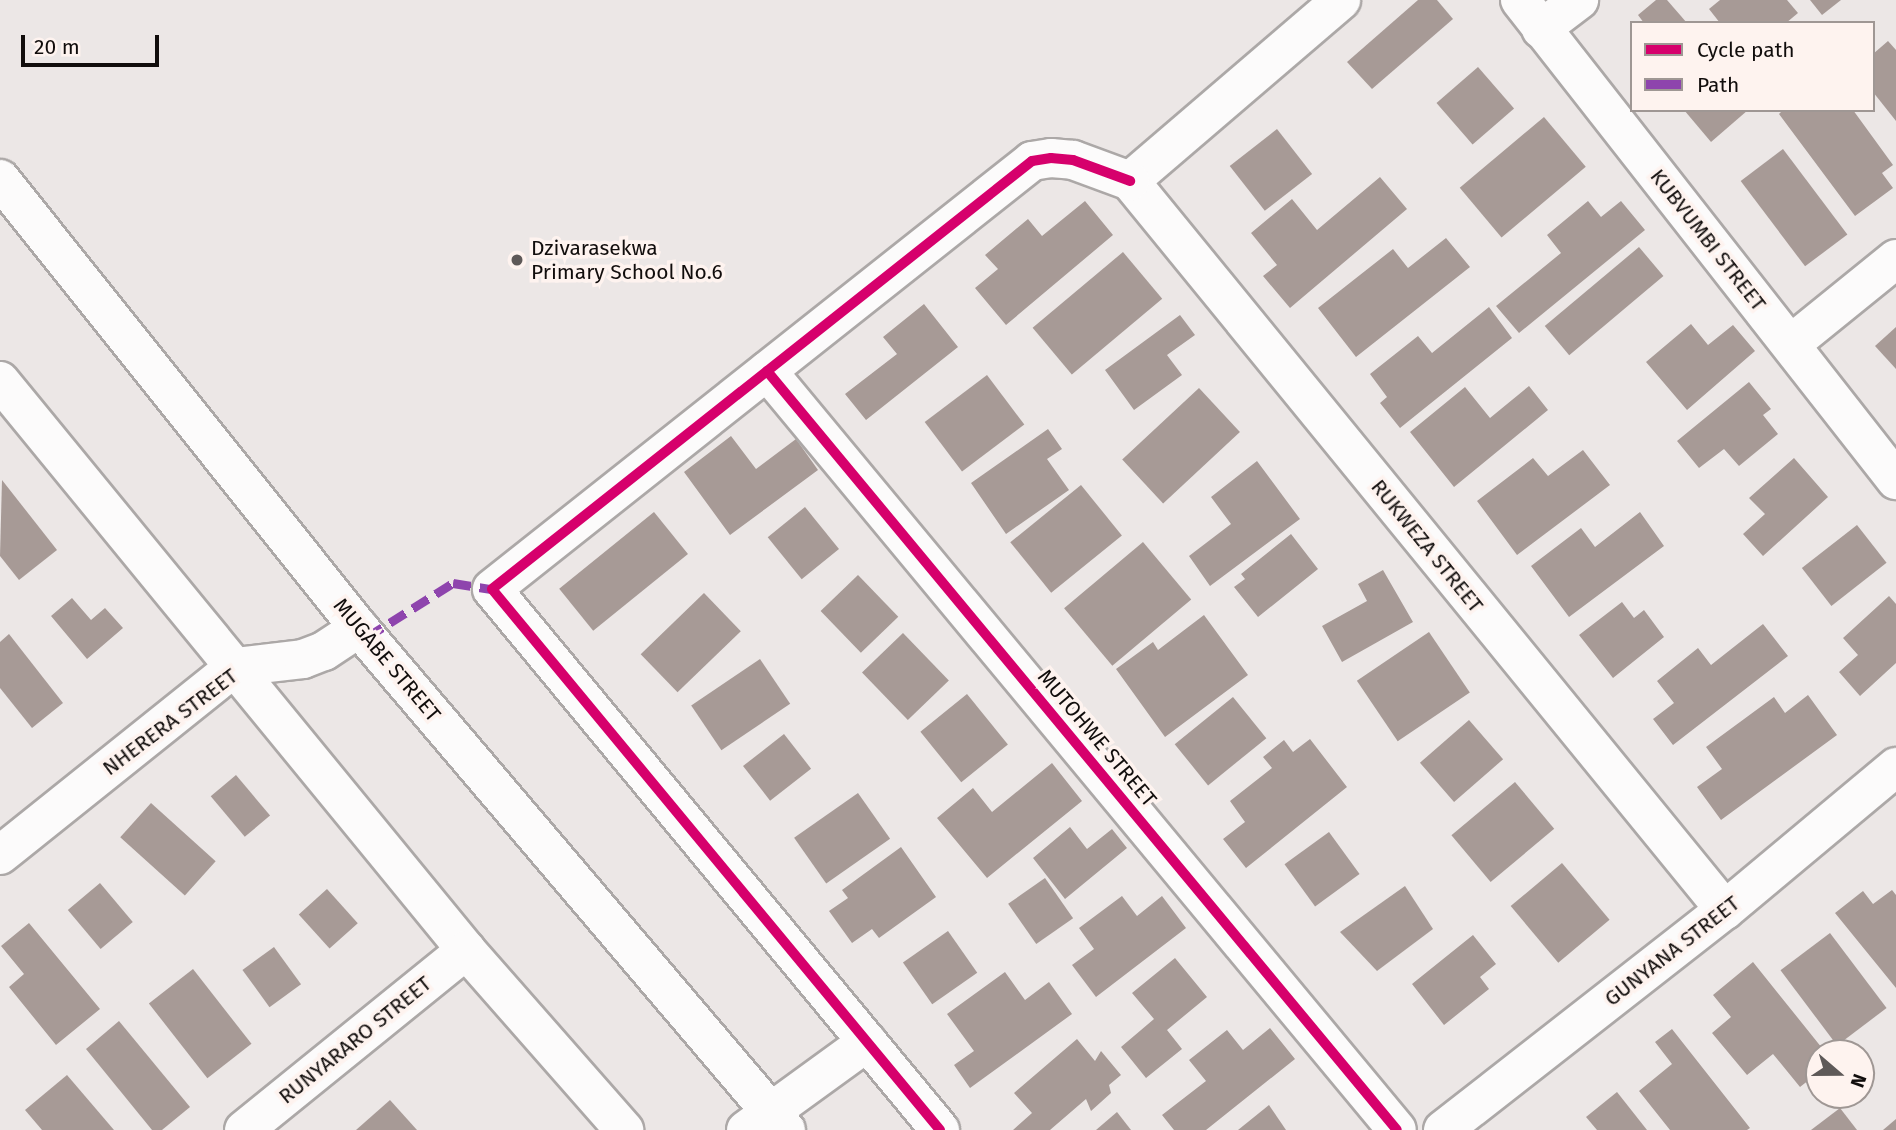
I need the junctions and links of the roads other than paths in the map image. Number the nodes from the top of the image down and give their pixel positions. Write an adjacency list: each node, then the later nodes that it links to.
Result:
1 (1341, 0): 5 (street)
2 (1579, 0): 3 (street)
3 (1531, 14): 7 (street, KUBVUMBI STREET)
4 (0, 179): 11 (street, MUGABE STREET)
5 (1130, 181): 8 (street); 15 (street, RUKWEZA STREET)
6 (1896, 259): 7 (street)
7 (1791, 344): 10 (street, KUBVUMBI STREET)
8 (767, 371): 17 (street); 22 (street, MUTOHWE STREET)
9 (0, 380): 12 (street)
10 (1896, 480)
11 (359, 628): 12 (street, NHERERA STREET); 18 (street, MUGABE STREET)
12 (235, 667): 14 (street, NHERERA STREET); 16 (street)
13 (1896, 766): 15 (street, GUNYANA STREET)
14 (0, 855)
15 (1725, 910): 23 (street, GUNYANA STREET)
16 (466, 950): 19 (street, RUNYARARO STREET); 20 (street)
17 (867, 1042): 18 (street); 21 (street)
18 (768, 1124)
19 (244, 1130)
20 (624, 1130)
21 (940, 1130)
22 (1397, 1130)
23 (1443, 1130)

